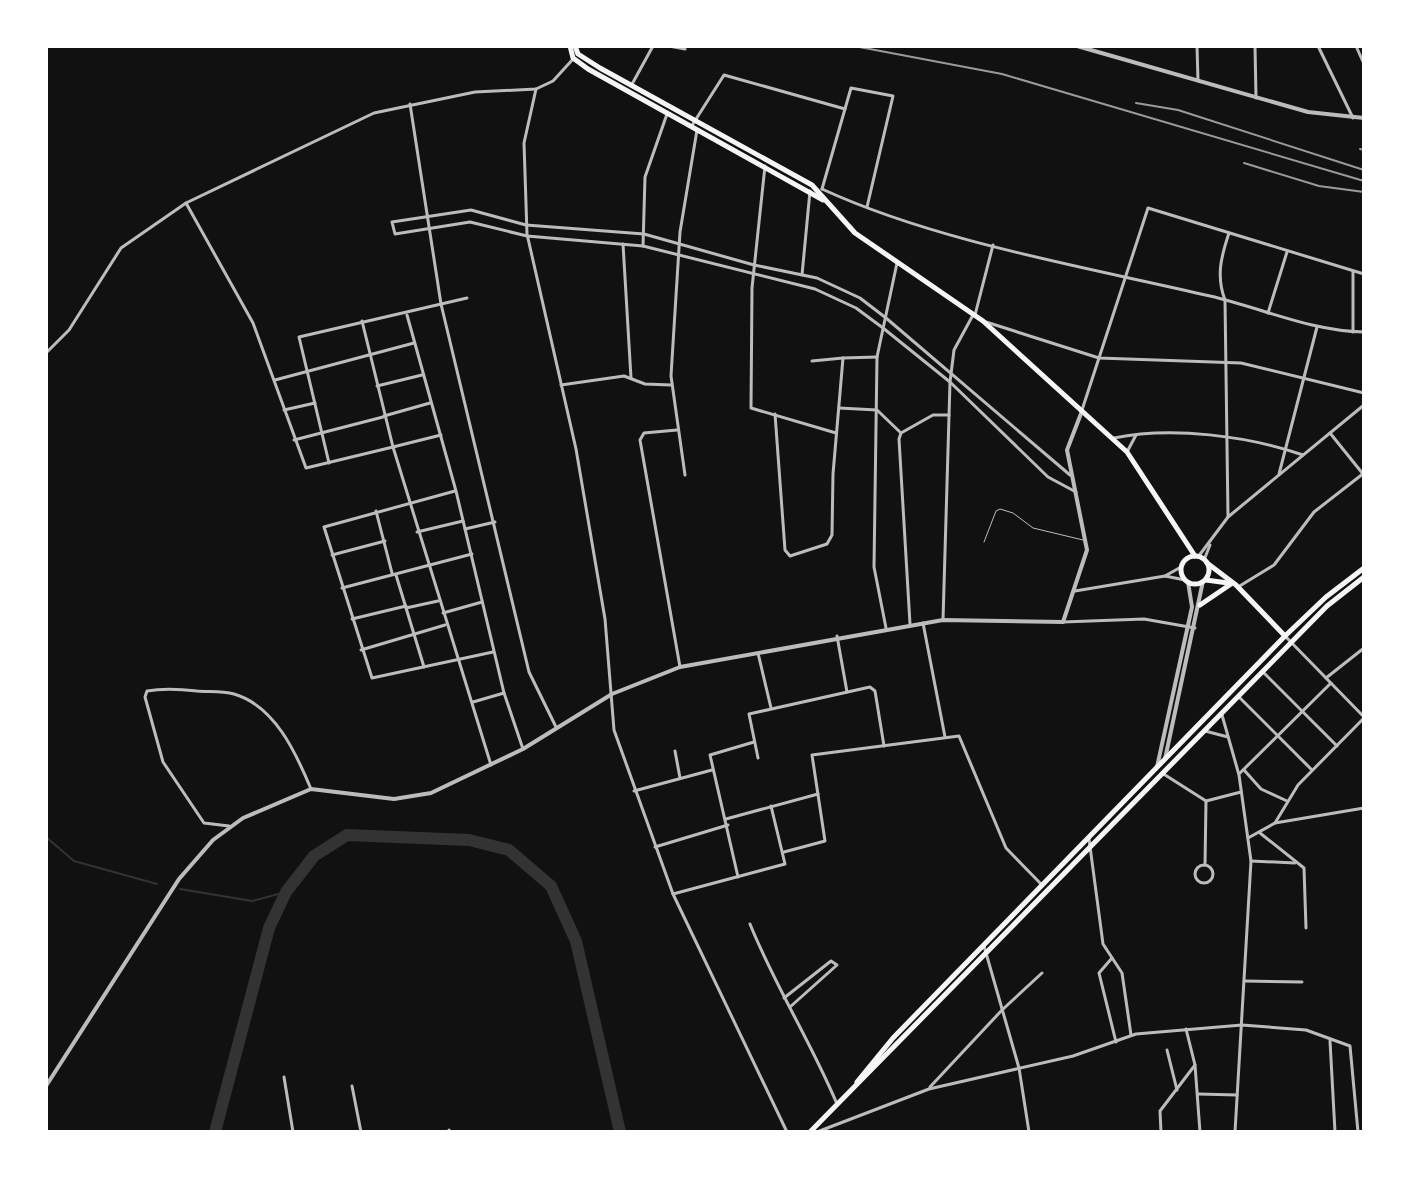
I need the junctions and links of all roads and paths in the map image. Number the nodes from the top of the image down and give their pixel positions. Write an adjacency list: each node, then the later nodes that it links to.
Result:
1 (572, 46): 10 (main road)
2 (653, 46): 13 (street)
3 (669, 46): 9 (street)
4 (1077, 46): 12 (street)
5 (1197, 46): 12 (street)
6 (1255, 46): 15 (street)
7 (1318, 46): 20 (street)
8 (1356, 46): 11 (street)
9 (685, 49)
10 (576, 56): 13 (main road); 14 (street); 18 (main road)
11 (1364, 64)
12 (1198, 81): 15 (street)
13 (631, 86): 21 (main road)
14 (536, 89): 16 (street); 28 (street)
15 (1256, 99): 20 (street)
16 (410, 104): 25 (street); 27 (street)
17 (845, 109): 21 (street); 24 (street); 26 (street)
18 (667, 114): 21 (main road); 31 (street)
19 (1364, 118): 20 (street)
20 (1354, 119)
21 (694, 126): 22 (main road); 24 (main road); 33 (street)
22 (765, 166): 23 (main road); 40 (street)
23 (810, 191): 24 (main road); 43 (street)
24 (820, 192): 26 (street); 39 (main road)
25 (186, 203): 60 (street); 72 (street)
26 (867, 207): 35 (street)
27 (426, 214): 28 (street); 29 (street); 29 (street)
28 (526, 225): 31 (street); 32 (street)
29 (428, 226): 32 (street); 48 (street)
30 (1229, 233): 37 (street); 45 (street); 47 (street)
31 (644, 234): 33 (street); 36 (street)
32 (527, 236): 34 (street); 74 (street)
33 (679, 242): 38 (street); 40 (street)
34 (623, 244): 36 (street); 70 (street)
35 (993, 245): 45 (street); 51 (street)
36 (643, 246): 38 (street)
37 (1287, 251): 41 (street); 49 (street)
38 (678, 253): 44 (street); 75 (street)
39 (897, 263): 51 (main road); 52 (street)
40 (754, 265): 43 (street); 44 (street)
41 (1353, 271): 42 (street); 57 (street)
42 (1364, 274)
43 (802, 275): 52 (street)
44 (753, 276): 56 (street); 85 (street)
45 (1124, 276): 47 (street); 64 (street)
46 (467, 298): 48 (street)
47 (1225, 300): 49 (street); 66 (street)
48 (441, 304): 50 (street); 113 (street)
49 (1268, 313): 55 (street)
50 (407, 315): 53 (street); 59 (street)
51 (974, 316): 54 (main road); 68 (street)
52 (886, 318): 56 (street); 68 (street)
53 (362, 321): 61 (street); 67 (street)
54 (983, 321): 64 (street); 84 (main road)
55 (1317, 327): 57 (street); 71 (street)
56 (883, 328): 62 (street); 73 (street)
57 (1353, 332): 58 (street)
58 (1364, 332)
59 (414, 343): 61 (street); 69 (street)
60 (46, 353)
61 (369, 354): 67 (street); 76 (street)
62 (877, 357): 63 (street); 83 (street)
63 (843, 358): 65 (street); 81 (street)
64 (1099, 358): 66 (street); 84 (street)
65 (812, 361)
66 (1225, 361): 71 (street); 95 (street)
67 (305, 370): 72 (street); 78 (street)
68 (951, 370): 73 (street); 106 (street)
69 (422, 375): 76 (street); 79 (street)
70 (631, 378): 74 (street); 75 (street)
71 (1304, 378): 77 (street); 99 (street)
72 (273, 380): 82 (street)
73 (950, 382): 86 (street); 108 (street)
74 (561, 385): 165 (street)
75 (671, 385): 88 (street)
76 (377, 386): 87 (street)
77 (1364, 393)
78 (315, 403): 82 (street); 89 (street)
79 (431, 403): 87 (street); 93 (street)
80 (1364, 405): 92 (street)
81 (839, 408): 83 (street); 90 (street)
82 (284, 410): 97 (street)
83 (877, 410): 91 (street); 147 (street)
84 (1082, 410): 96 (main road); 106 (street)
85 (775, 414): 90 (street); 90 (street)
86 (949, 415): 91 (street); 141 (street)
87 (384, 416): 89 (street); 98 (street)
88 (677, 429): 105 (street); 159 (street)
89 (322, 432): 97 (street); 102 (street)
90 (836, 433)
91 (901, 433): 144 (street)
92 (1330, 433): 101 (street); 104 (street)
93 (441, 435): 98 (street); 107 (street)
94 (1136, 435): 95 (street); 96 (street); 100 (street)
95 (1226, 436): 99 (street); 111 (street)
96 (1113, 439): 100 (main road)
97 (294, 440): 102 (street)
98 (393, 447): 102 (street); 109 (street)
99 (1286, 449): 101 (street); 103 (street)
100 (1127, 452): 119 (main road)
101 (1303, 455): 103 (street)
102 (329, 463)
103 (1279, 474): 111 (street)
104 (1364, 474): 132 (street)
105 (685, 475)
106 (1072, 475): 108 (street)
107 (456, 491): 109 (street); 112 (street)
108 (1076, 492): 117 (street)
109 (407, 503): 110 (street); 115 (street)
110 (376, 511): 116 (street); 121 (street)
111 (1228, 517): 123 (street)
112 (463, 521): 114 (street); 115 (street)
113 (495, 522): 114 (street); 172 (street)
114 (465, 529): 120 (street)
115 (417, 532): 124 (street)
116 (385, 541): 121 (street); 127 (street)
117 (1086, 541): 118 (lane); 134 (street)
118 (984, 542)
119 (1187, 542): 122 (main road); 123 (main road)
120 (472, 554): 124 (street); 136 (street)
121 (332, 555): 133 (street)
122 (1187, 559): 123 (main road); 125 (main road)
123 (1201, 559): 131 (main road); 132 (main road)
124 (428, 566): 127 (street); 135 (street)
125 (1181, 567): 128 (street); 130 (main road)
126 (1364, 568): 151 (main road)
127 (394, 574): 133 (street); 138 (street)
128 (1165, 576): 130 (street); 134 (street)
129 (1364, 577): 152 (main road)
130 (1186, 581): 131 (main road); 146 (street)
131 (1204, 581): 132 (main road); 137 (street)
132 (1234, 585): 137 (main road); 151 (main road)
133 (342, 588): 140 (street)
134 (1073, 591): 143 (street)
135 (439, 600): 138 (street); 139 (street)
136 (482, 602): 139 (street); 155 (street)
137 (1200, 605): 148 (street)
138 (406, 607): 140 (street); 149 (street)
139 (443, 613): 145 (street)
140 (352, 619): 154 (street)
141 (943, 620): 142 (street); 143 (street)
142 (922, 622): 144 (street); 174 (street)
143 (1063, 622): 146 (street)
144 (910, 624): 147 (street)
145 (447, 625): 149 (street); 157 (street)
146 (1188, 627): 148 (street); 186 (street)
147 (886, 628): 150 (street)
148 (1195, 628): 183 (street)
149 (415, 635): 154 (street); 158 (street)
150 (837, 636): 156 (street); 163 (street)
151 (1285, 636): 152 (street); 183 (main road)
152 (1292, 643): 160 (main road); 161 (street)
153 (1364, 648): 161 (street)
154 (361, 650): 158 (street)
155 (493, 652): 157 (street); 164 (street)
156 (757, 652): 159 (street); 168 (street)
157 (457, 658): 158 (street); 167 (street)
158 (424, 667)
159 (680, 667): 165 (street)
160 (1263, 672): 166 (main road); 169 (street)
161 (1326, 678): 162 (street)
162 (1331, 683): 169 (street); 171 (street)
163 (847, 692): 168 (street); 178 (street)
164 (504, 693): 167 (street); 180 (street)
165 (612, 694): 172 (street); 195 (street)
166 (1239, 697): 170 (main road); 176 (street)
167 (471, 703): 184 (street)
168 (771, 708): 177 (street)
169 (1303, 713): 176 (street); 179 (street)
170 (1222, 714): 173 (main road); 175 (street)
171 (1364, 717): 179 (street)
172 (556, 727): 180 (street)
173 (1205, 731): 175 (street); 185 (main road)
174 (945, 737): 178 (street); 216 (street)
175 (1228, 737): 191 (street)
176 (1277, 738): 187 (street); 189 (street)
177 (754, 742): 182 (street); 188 (street)
178 (884, 746): 197 (street)
179 (1337, 746): 187 (street)
180 (523, 749): 184 (street)
181 (675, 751): 192 (street)
182 (758, 758)
183 (1165, 759): 185 (street); 186 (main road)
184 (491, 765): 194 (street)
185 (1169, 766): 190 (main road); 193 (street)
186 (1157, 768): 190 (street); 208 (main road)
187 (1311, 769): 199 (street)
188 (713, 770): 192 (street); 202 (street)
189 (1244, 770): 191 (street); 199 (street)
190 (1162, 773): 193 (street); 210 (main road)
191 (1239, 775): 196 (street)
192 (680, 778): 195 (street)
193 (1174, 778): 198 (street)
194 (311, 789): 205 (street); 205 (street)
195 (634, 791): 209 (street)
196 (1241, 792): 198 (street); 207 (street)
197 (818, 794): 200 (street); 211 (street)
198 (1206, 801): 214 (street)
199 (1287, 801): 203 (street)
200 (771, 806): 202 (street); 211 (street)
201 (1364, 808): 203 (street)
202 (726, 819): 204 (street)
203 (1275, 823): 206 (street)
204 (728, 825): 209 (street); 215 (street)
205 (229, 826): 243 (street)
206 (1260, 833): 207 (street); 213 (street)
207 (1248, 838): 212 (street)
208 (1089, 839): 210 (street); 216 (main road)
209 (655, 847): 217 (street)
210 (1091, 848): 219 (main road); 225 (street)
211 (784, 852): 215 (street)
212 (1251, 861): 213 (street); 227 (street)
213 (1295, 863): 222 (street)
214 (1205, 865): 214 (street)
215 (738, 877): 217 (street)
216 (1042, 884): 218 (main road)
217 (673, 894): 253 (street)
218 (1025, 903): 219 (main road); 221 (main road)
219 (1031, 908): 221 (main road)
220 (750, 924): 229 (street)
221 (1007, 926): 223 (main road); 224 (main road)
222 (1306, 928)
223 (984, 946): 224 (street); 233 (main road)
224 (986, 953): 231 (street); 235 (main road)
225 (1112, 958): 236 (street); 238 (street)
226 (1042, 973): 231 (street)
227 (1244, 981): 228 (street); 232 (street)
228 (1302, 982)
229 (784, 998): 230 (street); 230 (street)
230 (789, 1007): 250 (street)
231 (1002, 1010): 241 (street); 246 (street)
232 (1242, 1025): 234 (street); 237 (street); 249 (street)
233 (905, 1026): 235 (main road); 245 (main road)
234 (1186, 1029): 236 (street); 240 (street)
235 (910, 1033): 245 (main road)
236 (1131, 1035): 238 (street)
237 (1330, 1041): 260 (street); 261 (street)
238 (1116, 1042): 241 (street)
239 (1167, 1050): 247 (street)
240 (1195, 1065): 247 (street); 248 (street)
241 (1019, 1068): 246 (street); 256 (street)
242 (284, 1077): 251 (street)
243 (46, 1086)
244 (352, 1086): 252 (street)
245 (852, 1088): 250 (main road)
246 (929, 1089): 255 (street)
247 (1177, 1090): 257 (street)
248 (1198, 1094): 249 (street); 258 (street)
249 (1237, 1095): 259 (street)
250 (837, 1104): 254 (main road)
251 (293, 1132)
252 (361, 1132)
253 (787, 1132)
254 (810, 1132)
255 (817, 1132)
256 (1029, 1132)
257 (1161, 1132)
258 (1200, 1132)
259 (1235, 1132)
260 (1335, 1132)
261 (1358, 1132)

